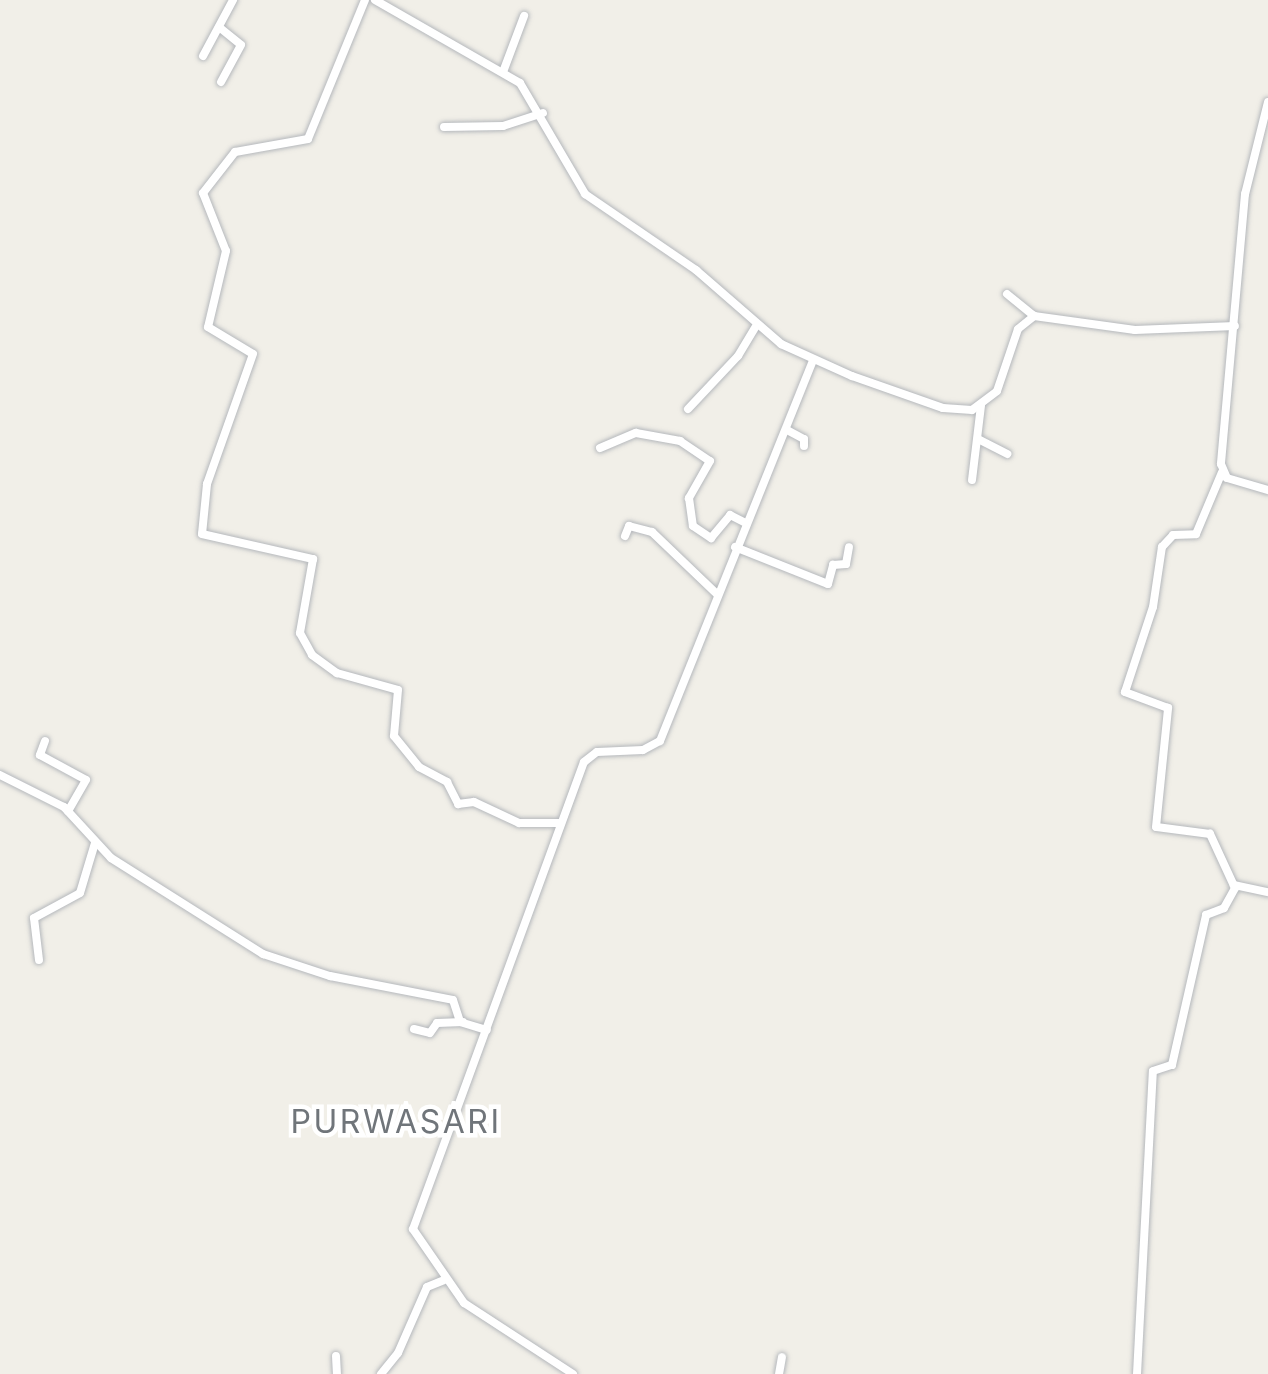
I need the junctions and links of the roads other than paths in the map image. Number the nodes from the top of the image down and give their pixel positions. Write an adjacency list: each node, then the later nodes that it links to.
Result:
1 (233, 0): 5 (street)
2 (364, 0): 37 (street)
3 (381, 1): 7 (street)
4 (524, 16): 7 (street)
5 (219, 27): 6 (street); 8 (street)
6 (203, 56)
7 (503, 72): 10 (street)
8 (221, 82)
9 (1268, 102): 15 (street)
10 (543, 113): 11 (street); 14 (street)
11 (444, 126)
12 (1007, 294): 13 (street)
13 (1034, 316): 15 (street); 17 (street)
14 (756, 326): 16 (street); 18 (street)
15 (1235, 326): 24 (street)
16 (813, 362): 17 (street); 19 (street)
17 (981, 406): 20 (street)
18 (688, 409)
19 (787, 430): 21 (street); 27 (street)
20 (978, 438): 23 (street); 26 (street)
21 (804, 446)
22 (600, 448): 29 (street)
23 (1007, 454)
24 (1222, 472): 28 (street); 39 (street)
25 (753, 476): 27 (street)
26 (972, 480)
27 (762, 481): 29 (street)
28 (1268, 490)
29 (744, 522): 31 (street)
30 (625, 536): 33 (street)
31 (735, 547): 32 (street); 33 (street)
32 (850, 547)
33 (718, 595): 37 (street)
34 (45, 741): 36 (street)
35 (0, 775): 36 (street)
36 (68, 811): 38 (street)
37 (561, 823): 44 (street)
38 (95, 842): 41 (street); 42 (street)
39 (1234, 885): 40 (street); 52 (street)
40 (1268, 892)
41 (39, 960)
42 (462, 1022): 43 (street); 44 (street)
43 (414, 1030)
44 (487, 1030): 45 (street)
45 (444, 1280): 49 (street); 50 (street)
46 (336, 1356): 48 (street)
47 (782, 1357): 51 (street)
48 (336, 1374)
49 (380, 1374)
50 (573, 1374)
51 (779, 1374)
52 (1137, 1374)

